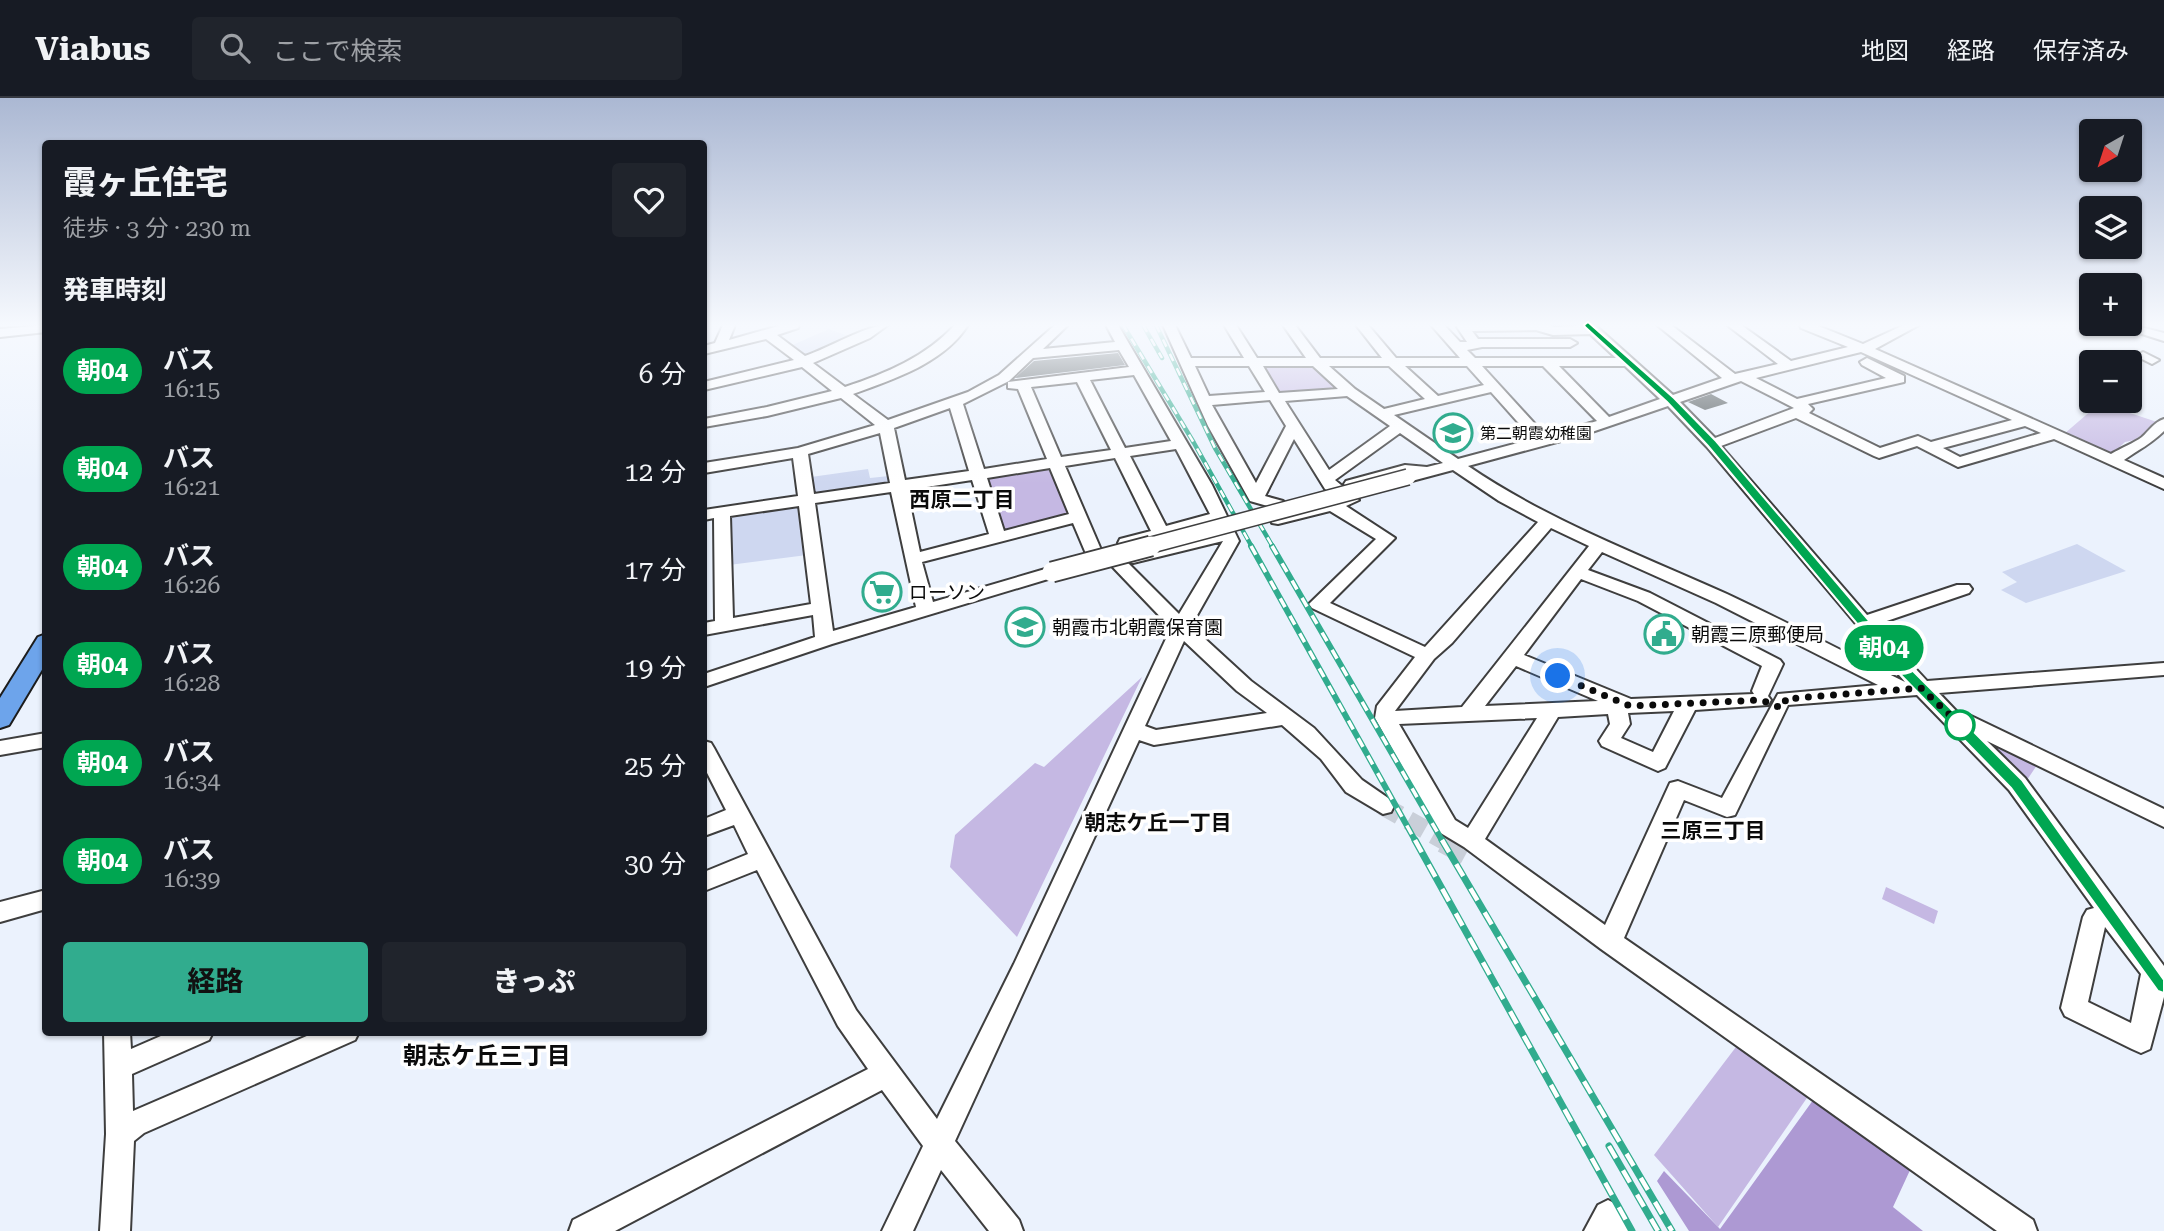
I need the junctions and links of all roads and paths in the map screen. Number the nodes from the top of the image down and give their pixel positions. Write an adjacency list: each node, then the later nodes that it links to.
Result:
1 (1082, 377): 47 (street)
2 (735, 378): 21 (street)
3 (823, 378): 23 (street)
4 (880, 378): 23 (street)
5 (1002, 378): 19 (street)
6 (1075, 378): 20 (street)
7 (1144, 378): 41 (street)
8 (1195, 378): 27 (street)
9 (1263, 378): 25 (street)
10 (1334, 378): 24 (street)
11 (1410, 378): 28 (street)
12 (1486, 378): 22 (street)
13 (1563, 378): 33 (street)
14 (1646, 378): 26 (street)
15 (1734, 378): 26 (street)
16 (1739, 378): 30 (street)
17 (1897, 378): 30 (street)
18 (1929, 378): 32 (street)
19 (996, 383): 20 (street); 29 (street)
20 (1023, 384): 49 (street)
21 (707, 385)
22 (1494, 387): 28 (street); 40 (street)
23 (841, 391): 34 (street); 37 (street)
24 (1350, 392): 25 (street); 31 (street)
25 (1275, 396): 27 (street); 36 (street)
26 (1670, 400): 33 (street); 43 (street)
27 (1204, 401): 57 (street)
28 (1435, 401): 31 (street)
29 (955, 402): 37 (street); 53 (street)
30 (1797, 408): 43 (street); 45 (street)
31 (1381, 414): 38 (street)
32 (2026, 421): 39 (street); 45 (street)
33 (1606, 422): 40 (street)
34 (707, 423)
35 (2164, 423): 42 (street)
36 (1294, 424): 56 (street); 57 (street)
37 (886, 426): 46 (street); 55 (street)
38 (1400, 426): 50 (street); 56 (street)
39 (2055, 434): 45 (street); 48 (street)
40 (1544, 442): 50 (street)
41 (1181, 443): 47 (street); 65 (street)
42 (2144, 443): 44 (street); 48 (street)
43 (1712, 444): 77 (street)
44 (2164, 446)
45 (1930, 447)
46 (800, 452): 51 (street); 58 (street)
47 (1120, 452): 49 (street); 66 (street)
48 (2113, 460): 54 (street)
49 (1054, 462): 53 (street); 62 (street)
50 (1454, 464): 52 (street); 63 (street)
51 (707, 468)
52 (1433, 470): 56 (street); 56 (street); 74 (street, bridge)
53 (979, 474): 55 (street); 67 (street)
54 (2164, 484)
55 (898, 486): 58 (street); 70 (street)
56 (1331, 491): 59 (street); 83 (street)
57 (1256, 498): 59 (street)
58 (808, 499): 60 (street); 75 (street)
59 (1283, 510): 64 (street)
60 (722, 512): 61 (street); 78 (street)
61 (707, 514)
62 (1077, 517): 67 (street); 69 (street)
63 (1548, 521): 68 (street); 83 (street)
64 (1267, 522)
65 (1225, 525): 66 (street); 71 (street); 79 (street)
66 (1160, 534): 69 (street)
67 (998, 537): 70 (street)
68 (1600, 543): 72 (street); 87 (street)
69 (1093, 552): 74 (street)
70 (913, 559): 76 (street)
71 (1117, 562): 74 (street); 79 (street)
72 (1578, 572): 84 (street); 88 (street)
73 (1962, 589): 77 (street)
74 (979, 593): 76 (street)
75 (821, 608): 78 (street); 81 (street)
76 (926, 610): 81 (street)
77 (1862, 623): 87 (street)
78 (724, 626): 80 (street)
79 (1180, 628): 94 (street); 97 (street)
80 (707, 629)
81 (825, 640): 86 (street)
82 (42, 649): 96 (main road)
83 (1427, 655): 95 (street)
84 (1512, 657): 90 (street); 93 (street)
85 (2164, 669): 87 (street)
86 (707, 680)
87 (1912, 689): 88 (street); 92 (street)
88 (1772, 699): 89 (street); 111 (street)
89 (1689, 702): 90 (street); 90 (street)
90 (1624, 707): 91 (street)
91 (1552, 710): 93 (street); 105 (street)
92 (1948, 713): 103 (street); 110 (street)
93 (1468, 714): 95 (street)
94 (1285, 717): 97 (street); 101 (street)
95 (1385, 718): 105 (street)
96 (0, 719)
97 (1135, 730): 119 (street)
98 (42, 741): 99 (street)
99 (0, 748)
100 (707, 754): 102 (street)
101 (1383, 806)
102 (739, 814): 104 (street); 106 (street)
103 (2164, 819)
104 (707, 827)
105 (1470, 847): 111 (street)
106 (761, 858): 107 (street); 117 (street)
107 (707, 881)
108 (42, 900): 109 (street)
109 (0, 912)
110 (2114, 917): 112 (street); 112 (street)
111 (1610, 942): 126 (street)
112 (2159, 979)
113 (117, 1036): 116 (street)
114 (191, 1036): 116 (street)
115 (337, 1036): 118 (street)
116 (118, 1067): 118 (street)
117 (886, 1074): 119 (street); 121 (street)
118 (120, 1134): 120 (street)
119 (940, 1146): 122 (street); 123 (street)
120 (115, 1231)
121 (584, 1231)
122 (897, 1231)
123 (1009, 1231)
124 (1599, 1231): 125 (street)
125 (1617, 1231)
126 (2022, 1231)

